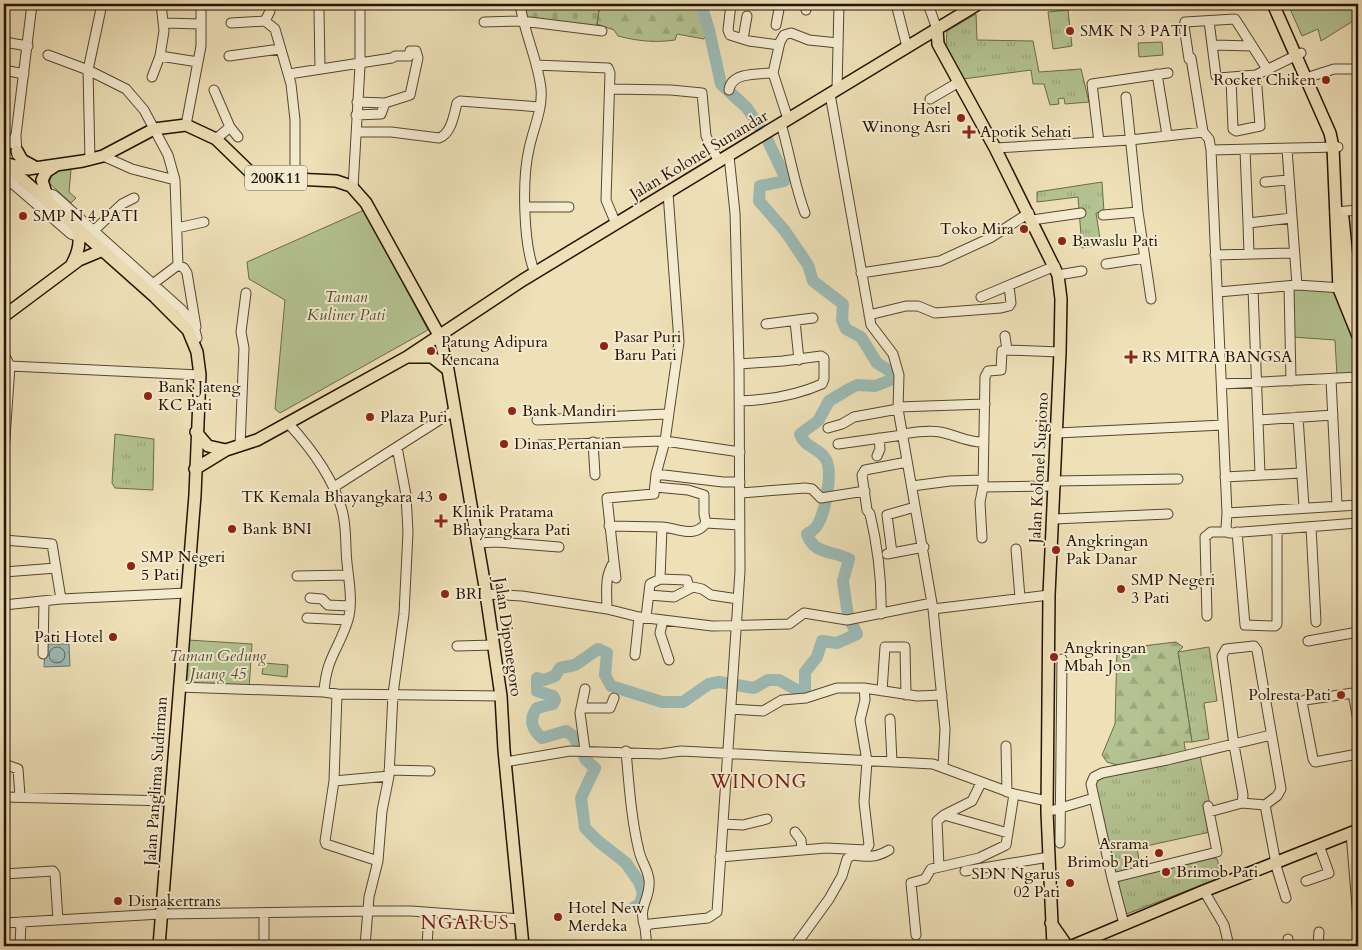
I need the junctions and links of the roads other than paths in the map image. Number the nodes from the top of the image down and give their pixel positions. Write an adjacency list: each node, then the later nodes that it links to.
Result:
1 (32, 4): 35 (street)
2 (102, 4): 50 (street)
3 (161, 4): 22 (street)
4 (270, 4): 18 (street)
5 (360, 4): 43 (street)
6 (520, 4): 19 (street)
7 (731, 4): 29 (street)
8 (780, 4): 25 (street)
9 (839, 4): 31 (street)
10 (896, 4): 36 (street)
11 (928, 4): 26 (street)
12 (978, 4): 26 (main road, Jalan Kolonel Sunandar)
13 (1273, 4): 39 (main road)
14 (1281, 4): 39 (main road)
15 (201, 11): 24 (street)
16 (319, 11): 46 (street)
17 (747, 16): 29 (street)
18 (265, 21): 23 (street); 38 (street)
19 (522, 21): 21 (street); 27 (street); 45 (street)
20 (1209, 21): 34 (street); 37 (street); 76 (street)
21 (484, 22)
22 (164, 23): 24 (street); 41 (street)
23 (231, 23)
24 (201, 24): 44 (street)
25 (776, 25)
26 (937, 28): 28 (main road, Jalan Kolonel Sunandar); 32 (main road, Jalan Kolonel Sugiono)
27 (602, 31)
28 (923, 37): 32 (main road); 36 (main road, Jalan Kolonel Sunandar)
29 (744, 39): 33 (street)
30 (4, 42): 35 (street)
31 (838, 43): 33 (street); 64 (street)
32 (938, 44): 60 (main road, Jalan Kolonel Sugiono)
33 (779, 45): 51 (street)
34 (1213, 45): 37 (street); 59 (street)
35 (28, 46): 53 (street)
36 (907, 46): 64 (main road, Jalan Kolonel Sunandar)
37 (1252, 46): 47 (street)
38 (280, 49): 42 (street); 54 (street)
39 (1299, 54): 47 (street); 57 (main road); 84 (main road)
40 (48, 55): 50 (street)
41 (160, 56): 44 (street); 58 (street)
42 (229, 56)
43 (360, 61): 46 (street); 67 (street); 68 (street)
44 (198, 62): 72 (street)
45 (536, 65): 62 (street); 69 (street)
46 (320, 68): 54 (street)
47 (1267, 69): 56 (street)
48 (1358, 69): 57 (street)
49 (4, 70): 53 (street)
50 (88, 70): 74 (street); 92 (street)
51 (773, 73): 61 (street); 71 (street)
52 (1168, 73): 55 (street)
53 (24, 74): 77 (street)
54 (289, 74): 96 (street)
55 (1157, 74): 78 (street); 82 (street)
56 (1256, 75): 59 (street); 59 (street)
57 (1312, 76): 84 (main road)
58 (152, 77)
59 (1231, 78)
60 (959, 82): 66 (street); 85 (main road, Jalan Kolonel Sugiono)
61 (730, 86)
62 (610, 88): 93 (street); 116 (street)
63 (214, 90): 73 (street)
64 (834, 92): 71 (main road, Jalan Kolonel Sunandar); 130 (street)
65 (1126, 97): 81 (street)
66 (930, 99)
67 (357, 102): 68 (street); 70 (street)
68 (385, 103): 70 (street)
69 (540, 107): 75 (street); 104 (street)
70 (356, 114): 75 (street)
71 (785, 122): 91 (main road, Jalan Kolonel Sunandar); 109 (street)
72 (186, 125): 74 (main road); 80 (main road, 200K11)
73 (230, 127): 79 (street); 80 (street)
74 (154, 130): 90 (main road); 97 (street)
75 (357, 132): 100 (street)
76 (1203, 132): 78 (street); 87 (street)
77 (16, 135): 83 (street); 89 (street)
78 (1167, 135): 81 (street)
79 (238, 137)
80 (216, 139): 96 (main road, 200K11)
81 (1130, 140): 82 (street); 107 (street)
82 (1100, 142): 85 (street)
83 (4, 147)
84 (1335, 147): 86 (street); 108 (main road)
85 (995, 148): 112 (main road, Jalan Kolonel Sugiono)
86 (1287, 149): 88 (street); 98 (street)
87 (1211, 150): 88 (street); 122 (street)
88 (1245, 150): 115 (street)
89 (17, 151): 94 (main road); 95 (street)
90 (103, 156): 92 (main road); 97 (street)
91 (729, 156): 93 (main road, Jalan Kolonel Sunandar); 156 (street)
92 (90, 160): 94 (main road)
93 (719, 162): 101 (main road, Jalan Kolonel Sunandar)
94 (51, 166): 95 (main road); 102 (main road)
95 (9, 173): 102 (main road); 118 (street)
96 (295, 178): 100 (main road, 200K11)
97 (175, 180): 117 (street)
98 (1289, 180): 99 (street); 113 (street)
99 (1265, 182)
100 (353, 188): 147 (main road, Jalan Diponegoro)
101 (668, 193): 116 (main road, Jalan Kolonel Sunandar); 181 (street)
102 (42, 194): 118 (main road); 118 (street)
103 (134, 198): 118 (street)
104 (526, 207): 105 (street); 129 (street)
105 (569, 207)
106 (1358, 210): 108 (street)
107 (1138, 212): 111 (street); 123 (street)
108 (1338, 212): 135 (main road)
109 (805, 213)
110 (1081, 213): 112 (street)
111 (1103, 215)
112 (1030, 217): 127 (main road, Jalan Kolonel Sugiono); 130 (street)
113 (1291, 218): 115 (street); 120 (street)
114 (204, 222): 117 (street)
115 (1248, 223): 121 (street)
116 (616, 224): 129 (main road, Jalan Kolonel Sunandar)
117 (176, 228): 125 (street)
118 (84, 233): 119 (main road); 126 (main road); 131 (street)
119 (102, 250): 126 (main road); 131 (main road)
120 (1294, 253): 121 (street); 133 (street)
121 (1248, 254): 122 (street)
122 (1215, 255): 136 (street)
123 (1145, 258): 124 (street); 140 (street)
124 (1106, 264)
125 (178, 265): 131 (street); 150 (street)
126 (71, 266): 143 (main road)
127 (1056, 270): 128 (street); 132 (street); 152 (main road, Jalan Kolonel Sugiono)
128 (1082, 271)
129 (535, 273): 147 (main road, Jalan Kolonel Sunandar)
130 (861, 273): 142 (street)
131 (150, 286): 138 (main road); 150 (street)
132 (1009, 286): 139 (street); 142 (street)
133 (1293, 286): 134 (street); 135 (street); 162 (street)
134 (1253, 289): 136 (street); 163 (street)
135 (1349, 289): 141 (main road); 149 (main road)
136 (1218, 292): 164 (street)
137 (246, 293): 186 (street)
138 (155, 297): 150 (main road); 159 (main road)
139 (982, 297)
140 (1151, 300)
141 (1358, 312)
142 (869, 315): 167 (street)
143 (4, 316)
144 (813, 318): 145 (street)
145 (795, 321): 146 (street); 155 (street)
146 (766, 324)
147 (439, 335): 154 (main road, Jalan Kolonel Sunandar); 158 (main road, Jalan Diponegoro)
148 (1005, 336): 151 (street)
149 (1358, 336)
150 (197, 338): 159 (main road)
151 (1007, 350): 152 (street); 166 (street)
152 (1060, 352): 178 (main road, Jalan Kolonel Sugiono)
153 (4, 354): 157 (street)
154 (406, 357): 158 (main road); 174 (main road, Jalan Kolonel Sunandar)
155 (799, 360): 156 (street); 165 (street)
156 (739, 364): 165 (street)
157 (10, 366): 159 (street); 189 (street)
158 (448, 370): 168 (main road, Jalan Diponegoro)
159 (200, 375): 177 (main road, Jalan Panglima Sudirman)
160 (1358, 377): 161 (street)
161 (1331, 379): 162 (street); 170 (street)
162 (1291, 381): 163 (street)
163 (1256, 383): 164 (street); 173 (street)
164 (1222, 384): 175 (street)
165 (739, 401): 190 (street)
166 (985, 404): 167 (street); 183 (street)
167 (898, 408): 176 (street); 179 (street)
168 (455, 410): 187 (street); 228 (main road, Jalan Diponegoro)
169 (666, 414): 172 (street)
170 (1333, 415): 171 (street); 208 (street)
171 (1298, 417): 173 (street); 194 (street)
172 (536, 420)
173 (1259, 420): 196 (street)
174 (288, 423): 186 (main road, Jalan Kolonel Sunandar); 203 (street)
175 (1223, 425): 178 (street); 198 (street)
176 (828, 428)
177 (196, 432): 188 (main road); 193 (main road, Jalan Panglima Sudirman)
178 (1057, 433): 202 (main road, Jalan Kolonel Sugiono)
179 (903, 434): 180 (street); 183 (street); 192 (street)
180 (879, 438): 184 (street); 191 (street)
181 (664, 441): 182 (street); 190 (street); 195 (street)
182 (593, 442): 185 (street); 197 (street)
183 (984, 442): 201 (street)
184 (838, 444)
185 (539, 445)
186 (240, 446): 188 (main road, Jalan Kolonel Sunandar)
187 (397, 447): 203 (street); 277 (street)
188 (226, 450): 193 (main road, Jalan Kolonel Sunandar)
189 (4, 452)
190 (740, 452): 200 (street)
191 (877, 456)
192 (907, 462): 204 (street); 206 (street)
193 (195, 469): 242 (main road, Jalan Panglima Sudirman)
194 (1302, 472): 196 (street); 211 (street)
195 (656, 474): 200 (street); 205 (street)
196 (1260, 474): 198 (street)
197 (596, 475)
198 (1225, 477): 212 (street)
199 (1178, 479): 202 (street)
200 (740, 482): 207 (street)
201 (983, 484): 202 (street); 204 (street); 226 (street)
202 (1055, 484): 214 (main road, Jalan Kolonel Sugiono)
203 (334, 486): 237 (street)
204 (912, 486): 210 (street)
205 (655, 487): 217 (street); 219 (street)
206 (865, 491): 207 (street); 220 (street)
207 (740, 493): 218 (street)
208 (1337, 505): 209 (street); 211 (street)
209 (1358, 505)
210 (915, 507): 215 (street); 230 (street)
211 (1304, 508): 212 (street)
212 (1227, 512): 224 (street)
213 (1168, 514): 214 (street)
214 (1054, 519): 245 (main road, Jalan Kolonel Sugiono)
215 (887, 523): 220 (street); 232 (street)
216 (1358, 523): 222 (street)
217 (706, 524): 218 (street); 221 (street)
218 (740, 525): 247 (street)
219 (609, 526): 221 (street); 234 (street)
220 (873, 526): 233 (street)
221 (662, 527): 240 (street)
222 (1311, 527): 223 (street); 261 (street)
223 (1277, 530): 225 (street); 225 (street)
224 (1226, 532): 225 (street); 256 (street)
225 (1237, 532)
226 (982, 538)
227 (4, 540): 235 (street)
228 (478, 543): 229 (street); 243 (main road, Jalan Diponegoro)
229 (559, 547)
230 (924, 547): 232 (street); 253 (street)
231 (1016, 549): 248 (street)
232 (892, 553): 233 (street)
233 (879, 556): 255 (street)
234 (614, 562): 239 (street); 254 (street)
235 (56, 568): 236 (street); 249 (street)
236 (4, 572)
237 (348, 575): 238 (street); 252 (street)
238 (297, 576)
239 (616, 578)
240 (660, 579): 241 (street); 244 (street)
241 (688, 589): 244 (street); 247 (street)
242 (187, 593): 249 (street); 271 (main road, Jalan Panglima Sudirman)
243 (486, 594): 254 (street); 265 (main road, Jalan Diponegoro)
244 (649, 595): 257 (street)
245 (1049, 595): 248 (street); 310 (main road, Jalan Kolonel Sugiono)
246 (310, 598): 252 (street)
247 (738, 598): 262 (street)
248 (1020, 598): 253 (street)
249 (61, 599): 250 (street)
250 (44, 602): 251 (street); 267 (street)
251 (4, 605)
252 (350, 606): 259 (street)
253 (933, 606): 255 (street); 280 (street)
254 (607, 609): 257 (street)
255 (881, 614): 262 (street)
256 (1207, 616)
257 (643, 617): 260 (street); 268 (street)
258 (307, 618): 259 (street)
259 (348, 620): 275 (street)
260 (663, 620): 262 (street); 270 (street)
261 (1316, 622)
262 (735, 626): 284 (street)
263 (1358, 632): 264 (street)
264 (1308, 641)
265 (494, 645): 266 (street); 281 (main road, Jalan Diponegoro)
266 (457, 646)
267 (42, 654)
268 (635, 655)
269 (1062, 659): 311 (street)
270 (669, 660)
271 (179, 687): 275 (street); 307 (main road, Jalan Panglima Sudirman)
272 (864, 688): 274 (street); 284 (street); 294 (street)
273 (586, 689): 283 (street)
274 (882, 690): 279 (street); 279 (street)
275 (324, 692): 276 (street)
276 (337, 694): 277 (street); 301 (street)
277 (393, 694): 281 (street); 300 (street)
278 (1356, 694): 286 (street); 293 (street)
279 (906, 695): 280 (street)
280 (942, 695): 298 (street)
281 (501, 696): 295 (main road, Jalan Diponegoro)
282 (614, 698): 283 (street)
283 (581, 708): 290 (street)
284 (731, 709): 292 (street)
285 (890, 719): 296 (street)
286 (1358, 720)
287 (1272, 735): 288 (street); 288 (street); 309 (street)
288 (1234, 745): 306 (street); 308 (street)
289 (1006, 746): 303 (street)
290 (585, 750): 291 (street); 295 (street)
291 (626, 751): 292 (street); 344 (street)
292 (728, 754): 294 (street); 314 (street)
293 (1358, 754)
294 (867, 761): 296 (street); 320 (street)
295 (505, 762): 337 (main road, Jalan Diponegoro)
296 (892, 762): 298 (street)
297 (4, 764): 304 (street)
298 (943, 768): 302 (street)
299 (430, 771): 300 (street)
300 (389, 773): 301 (street); 324 (street)
301 (334, 781): 324 (street)
302 (981, 784): 303 (street); 312 (street)
303 (1011, 793): 310 (street); 317 (street)
304 (20, 796): 305 (street); 307 (street)
305 (4, 797)
306 (1094, 798): 311 (street); 329 (street)
307 (170, 801): 336 (main road, Jalan Panglima Sudirman)
308 (1242, 803): 309 (street); 329 (street)
309 (1265, 805): 325 (street)
310 (1047, 807): 311 (street); 322 (main road, Jalan Kolonel Sugiono)
311 (1059, 809): 318 (street)
312 (944, 815): 317 (street); 326 (street)
313 (767, 819): 314 (street)
314 (723, 824): 323 (street)
315 (795, 832): 320 (street)
316 (1355, 832): 319 (main road); 338 (street)
317 (1008, 833): 326 (street)
318 (1060, 843)
319 (1319, 845): 325 (main road); 330 (street)
320 (802, 850): 323 (street)
321 (889, 850): 354 (street)
322 (1049, 857): 327 (street); 341 (main road, Jalan Kolonel Sugiono)
323 (720, 858): 344 (street)
324 (378, 862): 333 (street)
325 (1276, 862): 331 (main road); 332 (street)
326 (939, 867): 346 (street)
327 (965, 871)
328 (4, 874): 339 (street)
329 (1112, 878): 343 (street)
330 (1306, 881)
331 (1204, 891): 343 (main road); 358 (street)
332 (1286, 898)
333 (368, 911): 334 (street); 335 (street); 350 (street)
334 (264, 913): 336 (street); 349 (street)
335 (429, 913): 337 (street); 351 (street)
336 (161, 914): 339 (street); 348 (main road, Jalan Panglima Sudirman)
337 (520, 919): 352 (main road, Jalan Diponegoro)
338 (1358, 919)
339 (58, 920): 340 (street)
340 (20, 922): 342 (street); 347 (street)
341 (1050, 922): 355 (main road, Jalan Kolonel Sugiono); 356 (main road)
342 (4, 923)
343 (1124, 924): 357 (main road)
344 (645, 928): 353 (street)
345 (1318, 932): 359 (street)
346 (916, 935)
347 (20, 946)
348 (159, 946)
349 (264, 946)
350 (365, 946)
351 (427, 946)
352 (523, 946)
353 (647, 946)
354 (795, 946)
355 (1052, 946)
356 (1067, 946)
357 (1072, 946)
358 (1229, 946)
359 (1318, 946)

